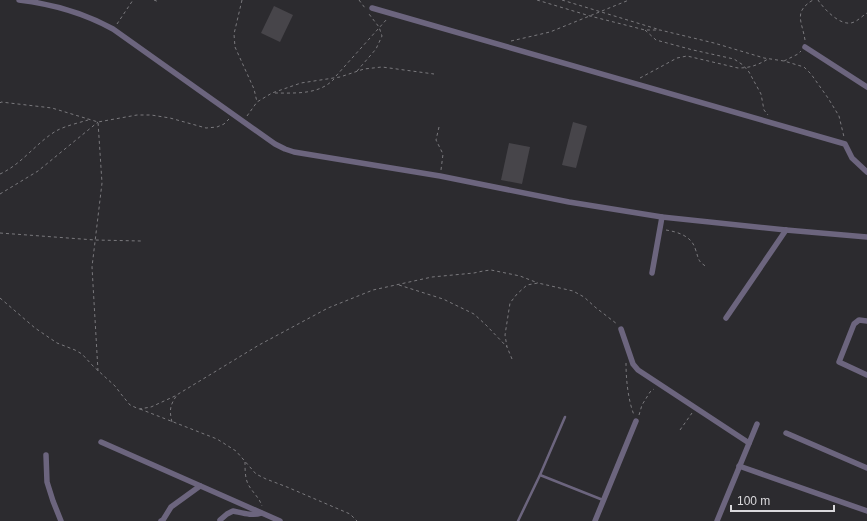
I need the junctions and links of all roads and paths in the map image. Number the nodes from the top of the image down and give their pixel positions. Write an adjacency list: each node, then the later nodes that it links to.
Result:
1 (20, 0): 18 (street)
2 (133, 0): 18 (path)
3 (154, 0): 11 (path)
4 (242, 0): 32 (path)
5 (359, 0): 17 (path)
6 (537, 0): 16 (path)
7 (562, 0): 13 (path)
8 (629, 0): 13 (path)
9 (813, 0): 22 (path)
10 (818, 0): 14 (path)
11 (159, 2)
12 (372, 8): 15 (street)
13 (601, 12): 16 (path); 20 (path)
14 (867, 13)
15 (393, 14): 17 (path); 21 (street)
16 (590, 16): 19 (path); 21 (path)
17 (379, 27): 26 (path); 28 (path)
18 (113, 29): 34 (street)
19 (645, 30): 20 (path); 25 (path)
20 (660, 30): 23 (path)
21 (499, 44): 29 (street)
22 (805, 47): 24 (path); 30 (street)
23 (769, 59): 24 (path); 25 (path)
24 (784, 61): 40 (path)
25 (746, 68): 29 (path); 38 (path)
26 (357, 71): 27 (path); 28 (path)
27 (434, 74)
28 (335, 78): 31 (path); 31 (path)
29 (632, 82): 38 (street)
30 (867, 87)
31 (272, 93): 32 (path)
32 (257, 102): 37 (path)
33 (0, 103): 35 (path)
34 (234, 115): 36 (path); 37 (street)
35 (89, 119): 36 (path); 42 (path)
36 (98, 122): 44 (path); 50 (path)
37 (244, 122): 43 (street)
38 (772, 123): 40 (street)
39 (439, 127): 43 (path)
40 (845, 144): 41 (street)
41 (867, 172)
42 (0, 174)
43 (440, 176): 45 (street)
44 (0, 194)
45 (662, 217): 46 (street); 47 (street)
46 (660, 229): 52 (path); 53 (street)
47 (786, 230): 49 (street); 57 (street)
48 (0, 233): 50 (path)
49 (867, 237)
50 (95, 240): 51 (path); 63 (path)
51 (141, 241)
52 (707, 267)
53 (652, 273)
54 (538, 283): 55 (path); 59 (path); 60 (path)
55 (398, 284): 60 (path); 66 (path)
56 (0, 298): 63 (path)
57 (726, 318)
58 (867, 321): 64 (street)
59 (620, 329): 65 (street)
60 (507, 347): 61 (path)
61 (512, 359)
62 (626, 360): 70 (path)
63 (98, 371): 68 (path)
64 (867, 375)
65 (663, 386): 67 (street); 70 (path)
66 (178, 394): 68 (path); 71 (path)
67 (696, 408): 73 (path); 76 (street)
68 (139, 409): 71 (path)
69 (565, 417): 81 (lane)
70 (636, 421): 83 (street)
71 (172, 422): 78 (path)
72 (757, 424): 76 (street)
73 (680, 430)
74 (786, 433): 80 (street)
75 (100, 442): 82 (street)
76 (749, 443): 79 (street)
77 (46, 455): 87 (street)
78 (245, 461): 85 (path); 90 (path)
79 (739, 466): 84 (street); 93 (street)
80 (867, 468)
81 (540, 475): 83 (lane); 91 (lane)
82 (200, 486): 85 (street); 88 (street)
83 (603, 501): 92 (street)
84 (867, 511)
85 (263, 514): 86 (street); 89 (street)
86 (220, 520)
87 (61, 521)
88 (161, 521)
89 (280, 521)
90 (357, 521)
91 (518, 521)
92 (595, 521)
93 (717, 521)

